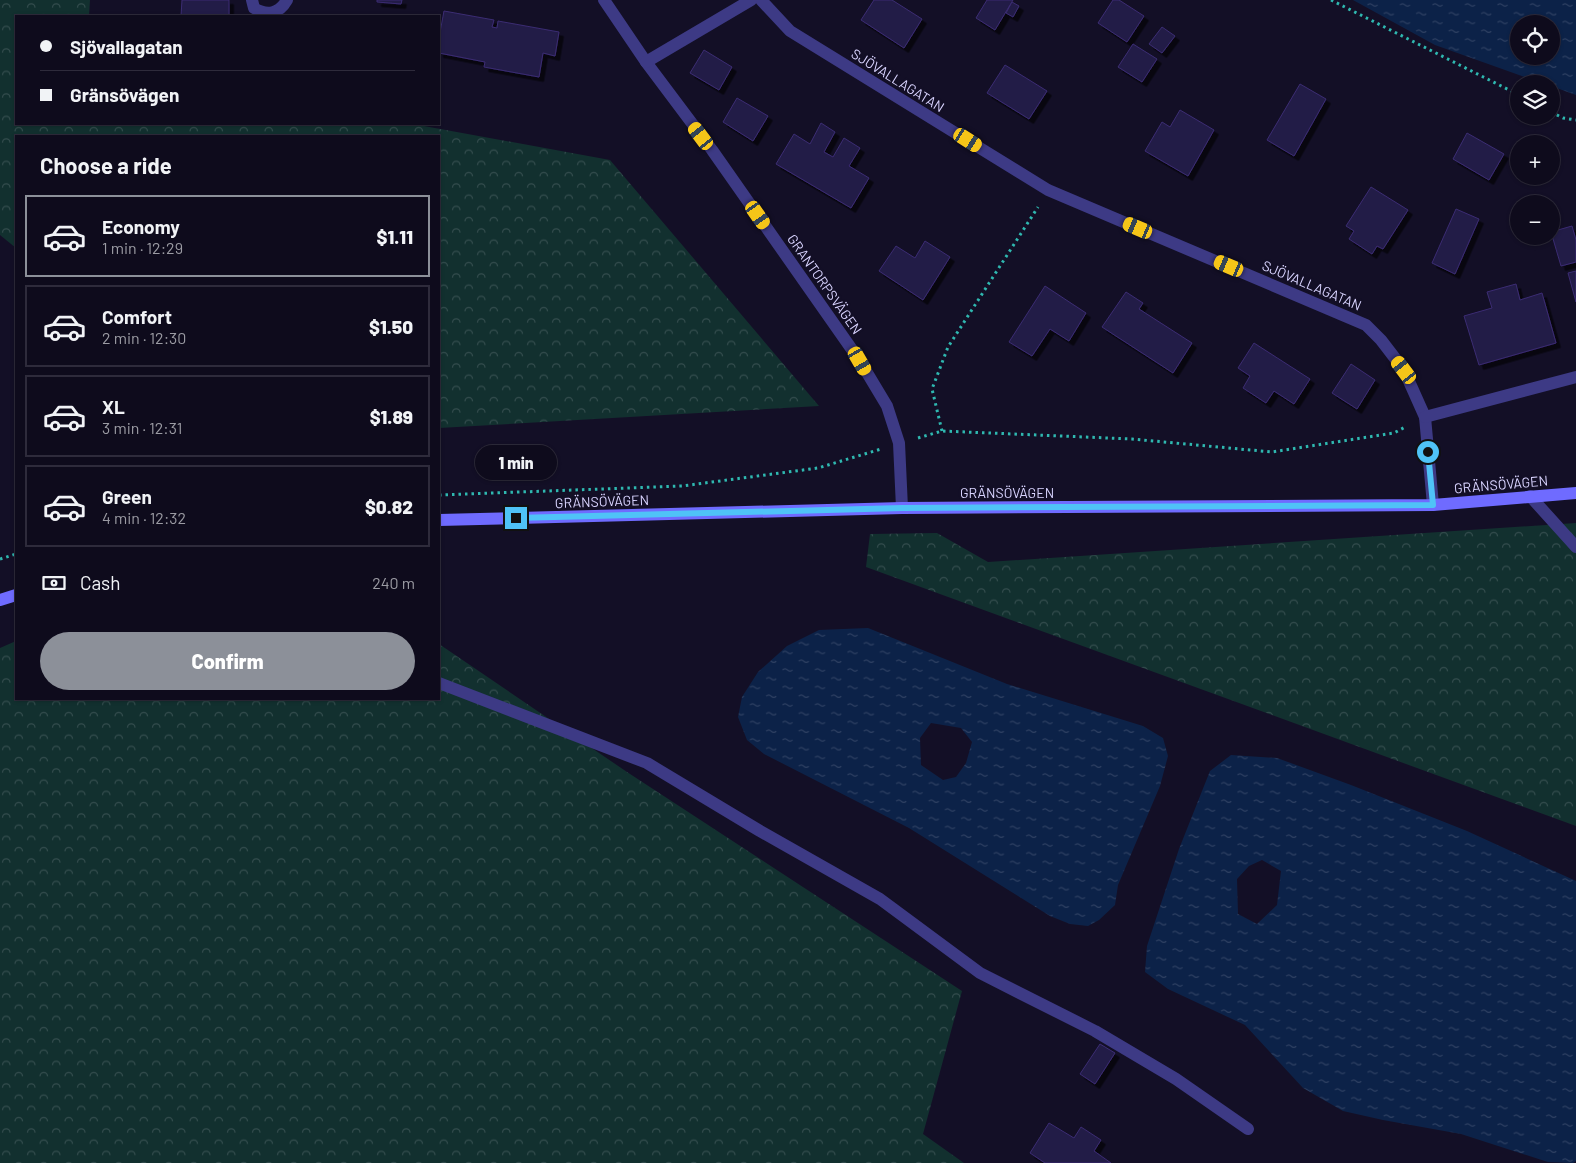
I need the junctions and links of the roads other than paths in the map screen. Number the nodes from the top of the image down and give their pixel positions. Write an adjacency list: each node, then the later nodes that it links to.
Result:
1 (252, 0): 2 (street)
2 (287, 0)
3 (604, 0): 6 (street, GRANTORPSVÄGEN)
4 (751, 0): 6 (street)
5 (761, 0): 8 (street, SJÖVALLAGATAN)
6 (646, 62): 12 (street, GRANTORPSVÄGEN)
7 (1576, 376): 8 (street)
8 (1425, 417): 11 (street, SJÖVALLAGATAN)
9 (1576, 493): 10 (street, GRÄNSÖVÄGEN)
10 (1530, 496): 11 (street, GRÄNSÖVÄGEN); 14 (street)
11 (1433, 505): 12 (street, GRÄNSÖVÄGEN)
12 (902, 508): 13 (street, GRÄNSÖVÄGEN)
13 (440, 520)
14 (1576, 547)
15 (15, 595): 16 (street)
16 (0, 600)
17 (440, 683): 18 (street)
18 (1248, 1128)

